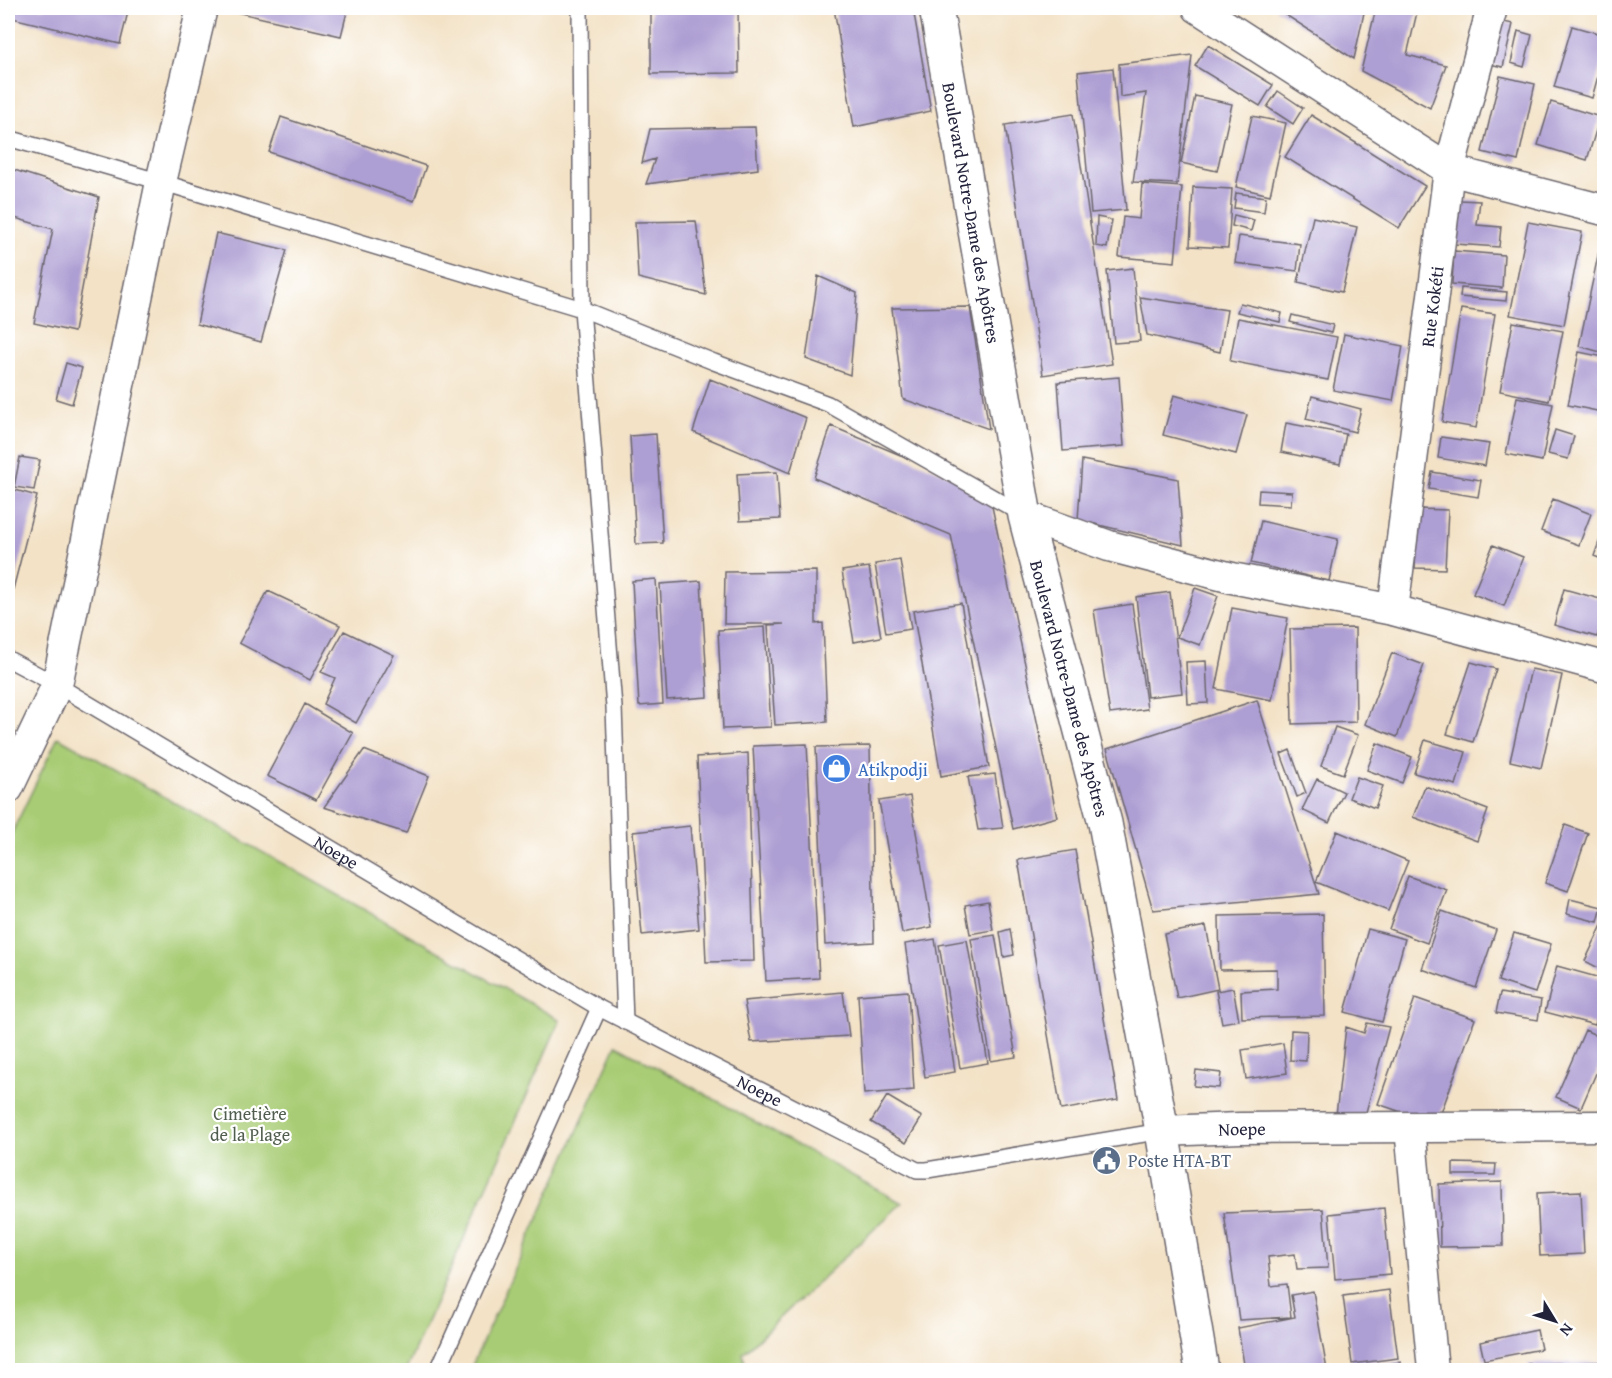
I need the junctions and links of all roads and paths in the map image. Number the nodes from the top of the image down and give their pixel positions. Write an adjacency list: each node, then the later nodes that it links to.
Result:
1 (202, 8): 8 (street)
2 (580, 8): 10 (lane)
3 (936, 8): 11 (street, Boulevard Notre-Dame des Apôtres)
4 (1198, 8): 7 (street)
5 (1492, 8): 7 (street, Rue Kokéti)
6 (8, 138): 8 (lane)
7 (1449, 170): 9 (street); 12 (street, Rue Kokéti)
8 (161, 182): 10 (lane); 15 (street)
9 (1605, 210)
10 (582, 309): 11 (lane); 18 (lane)
11 (1025, 516): 12 (street); 21 (street, Boulevard Notre-Dame des Apôtres)
12 (1394, 610): 14 (street)
13 (8, 659): 15 (lane, Noepe)
14 (1605, 668)
15 (57, 685): 16 (street); 17 (lane, Noepe)
16 (8, 788)
17 (599, 1008): 18 (lane, Noepe); 22 (lane)
18 (625, 1022): 21 (lane, Noepe)
19 (1605, 1126): 20 (street, Noepe)
20 (1410, 1128): 21 (street, Noepe); 24 (street)
21 (1162, 1131): 23 (street, Boulevard Notre-Dame des Apôtres)
22 (438, 1371)
23 (1202, 1371)
24 (1433, 1371)

